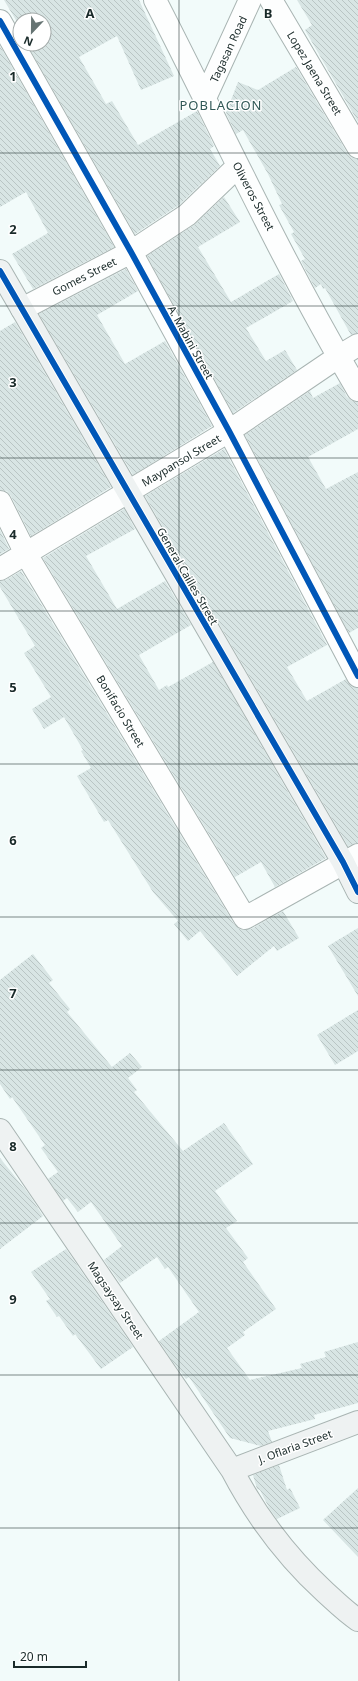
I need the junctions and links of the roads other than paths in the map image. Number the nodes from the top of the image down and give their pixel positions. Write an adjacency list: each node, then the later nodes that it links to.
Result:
1 (155, 0): 5 (street, Oliveros Street)
2 (250, 0): 5 (street, Tagasan Road)
3 (271, 0): 6 (street, Lopez Jaena Street)
4 (0, 21): 8 (street, A. Mabini Street)
5 (205, 98): 7 (street, Oliveros Street)
6 (358, 147)
7 (238, 166): 8 (street, Gomes Street); 12 (street, Oliveros Street)
8 (131, 252): 10 (street, Gomes Street); 14 (street, A. Mabini Street)
9 (0, 271): 10 (street, General Cailles Street)
10 (22, 309): 15 (street, General Cailles Street)
11 (358, 345): 12 (street, Maypansol Street)
12 (338, 357): 13 (street, Oliveros Street); 14 (street, Maypansol Street)
13 (358, 390)
14 (229, 432): 15 (street, Maypansol Street); 19 (street, A. Mabini Street)
15 (127, 493): 17 (street, Maypansol Street); 20 (street, General Cailles Street)
16 (0, 502): 17 (street, Bonifacio Street)
17 (26, 554): 18 (street, Maypansol Street); 20 (street, Bonifacio Street)
18 (0, 569)
19 (358, 676)
20 (350, 858): 21 (street, General Cailles Street)
21 (358, 892)
22 (0, 1130): 24 (street, Magsaysay Street)
23 (358, 1422): 24 (street, J. Oflaria Street)
24 (232, 1470): 25 (street, Magsaysay Street)
25 (358, 1620)

